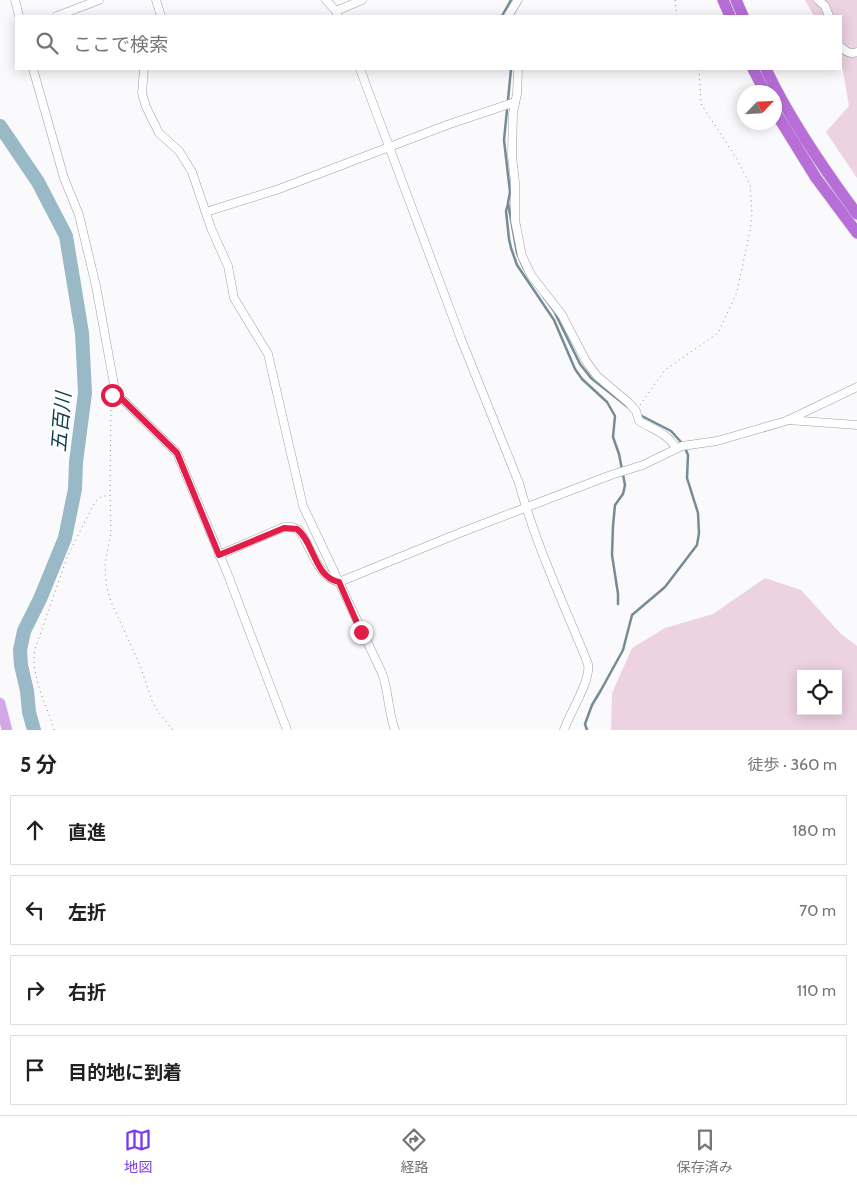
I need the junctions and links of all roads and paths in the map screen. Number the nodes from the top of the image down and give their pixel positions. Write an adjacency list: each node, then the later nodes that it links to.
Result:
1 (15, 0): 12 (street)
2 (99, 0): 13 (street)
3 (156, 0): 14 (street)
4 (326, 0): 11 (street)
5 (362, 0): 11 (street)
6 (518, 0): 15 (street)
7 (675, 0): 16 (path)
8 (723, 0): 17 (highway)
9 (736, 0): 18 (highway)
10 (818, 0): 19 (street)
11 (337, 13)
12 (18, 15)
13 (61, 15)
14 (161, 15)
15 (509, 15)
16 (677, 15)
17 (730, 15)
18 (743, 15)
19 (829, 15)
20 (842, 48): 21 (street)
21 (857, 52)
22 (33, 70): 39 (street)
23 (144, 70): 33 (street)
24 (360, 70): 32 (street)
25 (518, 70): 30 (street)
26 (699, 70): 40 (path)
27 (754, 70): 29 (highway)
28 (767, 70): 34 (highway)
29 (761, 85)
30 (515, 102): 32 (street); 40 (street)
31 (782, 123): 35 (highway)
32 (389, 146): 33 (street); 45 (street)
33 (206, 212): 47 (street)
34 (857, 214)
35 (845, 218): 36 (highway); 37 (highway)
36 (857, 233)
37 (857, 238)
38 (857, 387): 41 (street)
39 (115, 390): 44 (path); 46 (street)
40 (636, 411): 43 (street)
41 (788, 420): 42 (street); 43 (street)
42 (857, 425)
43 (676, 448): 45 (street)
44 (110, 496): 50 (path); 51 (path)
45 (526, 508): 47 (street); 54 (street)
46 (219, 555): 47 (street); 52 (street)
47 (339, 582): 53 (street)
48 (0, 703): 49 (main road)
49 (7, 730)
50 (54, 730)
51 (173, 730)
52 (287, 730)
53 (395, 730)
54 (564, 730)

